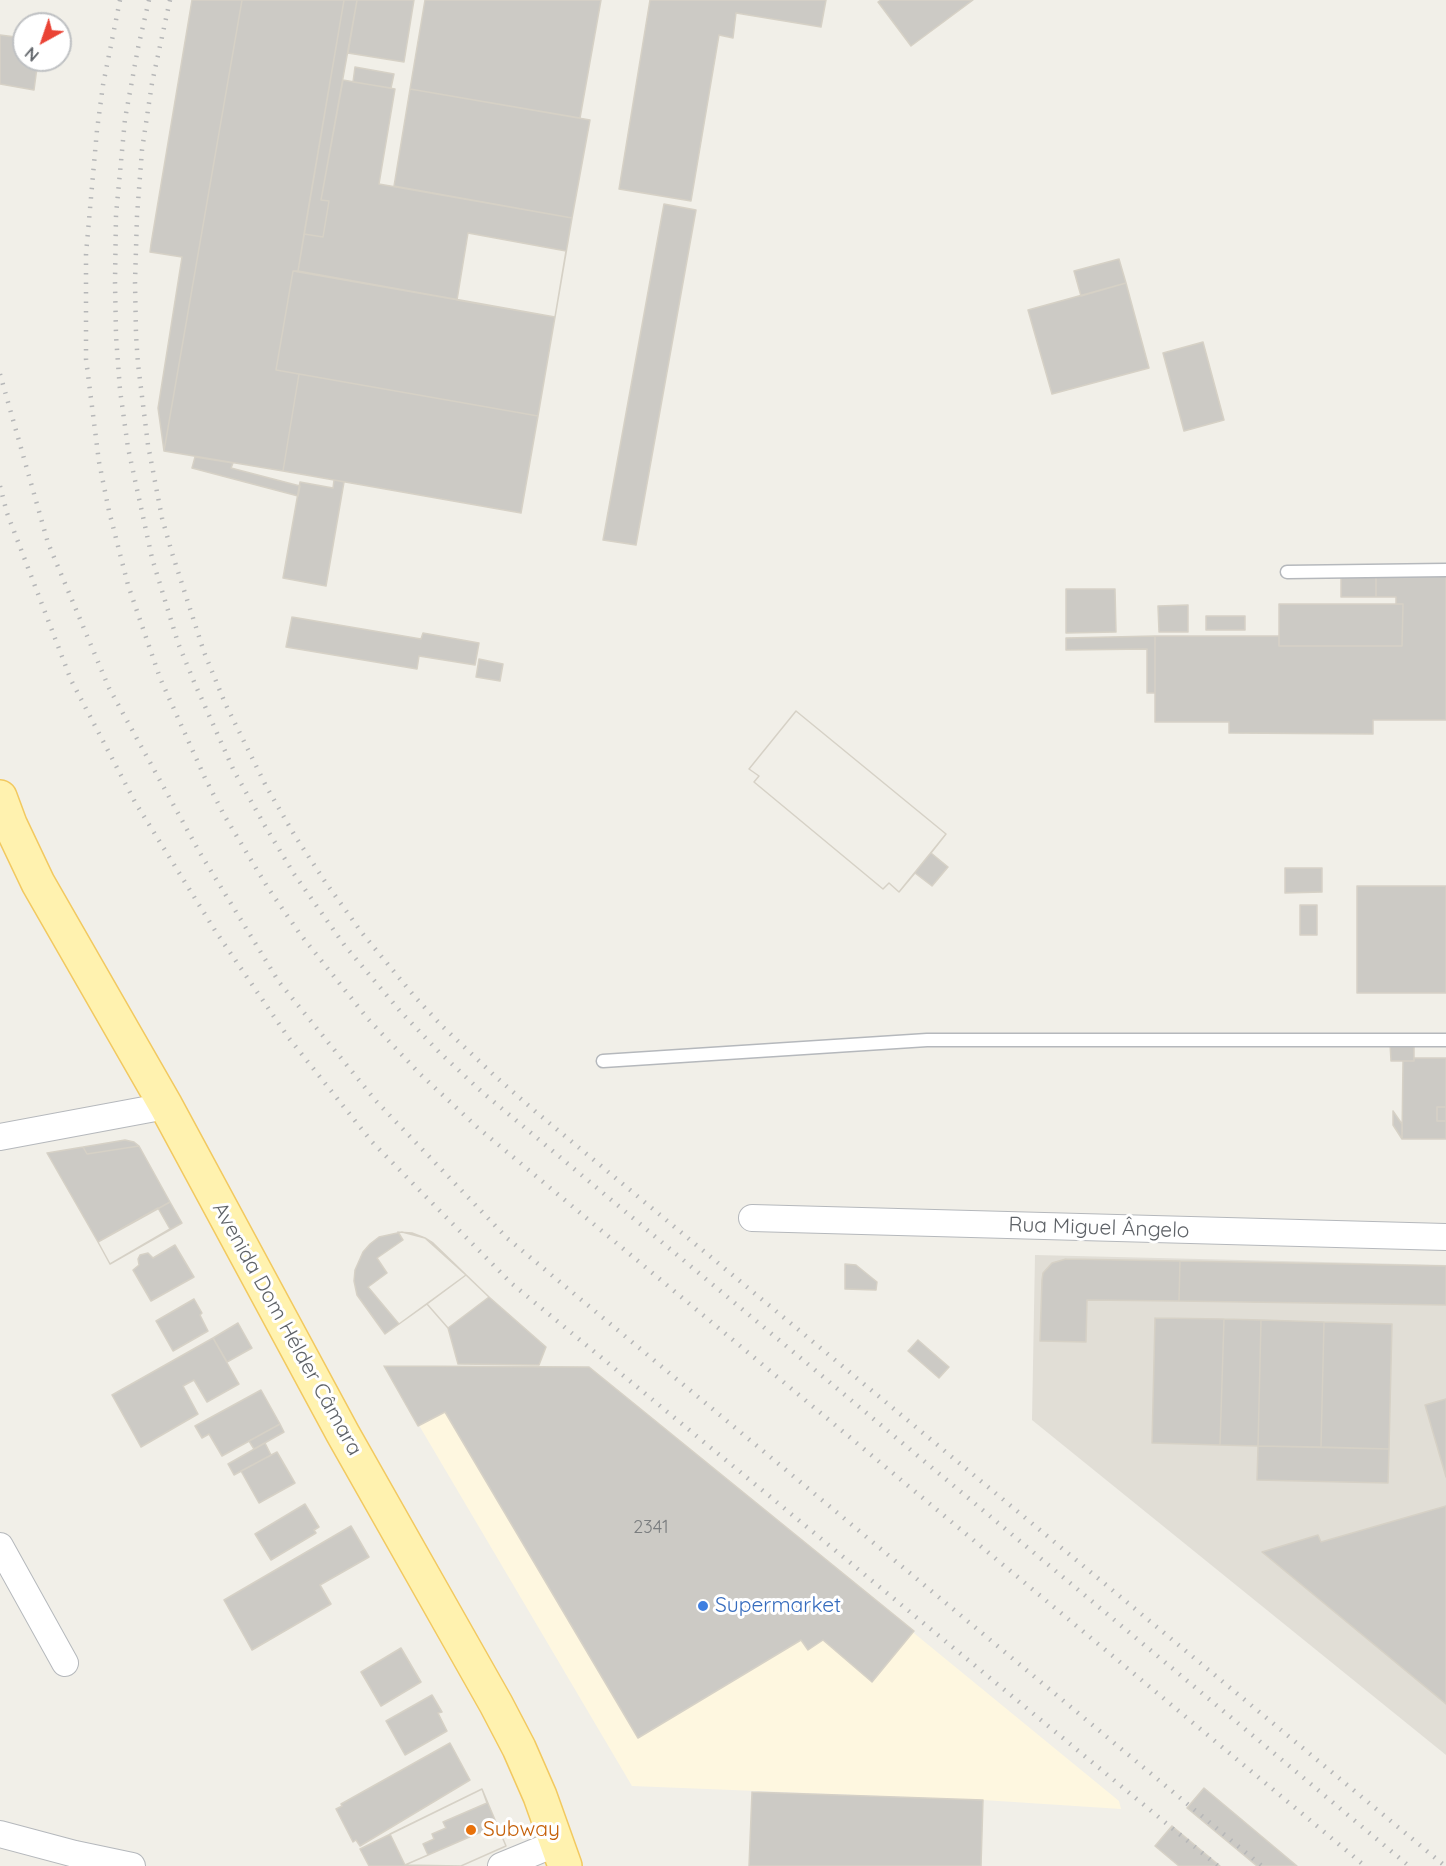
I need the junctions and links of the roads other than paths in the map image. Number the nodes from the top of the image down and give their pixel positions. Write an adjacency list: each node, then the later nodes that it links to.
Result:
1 (1446, 570): 2 (lane)
2 (1287, 573)
3 (0, 797): 6 (main road, Avenida Dom Hélder Câmara)
4 (1446, 1040): 5 (lane)
5 (603, 1061)
6 (166, 1106): 7 (street); 13 (main road, Avenida Dom Hélder Câmara)
7 (0, 1137)
8 (752, 1218): 9 (street, Rua Miguel Ângelo)
9 (1446, 1237)
10 (0, 1546): 11 (street)
11 (64, 1663)
12 (0, 1834): 14 (street)
13 (561, 1855): 15 (street)
14 (132, 1866)
15 (501, 1866)

